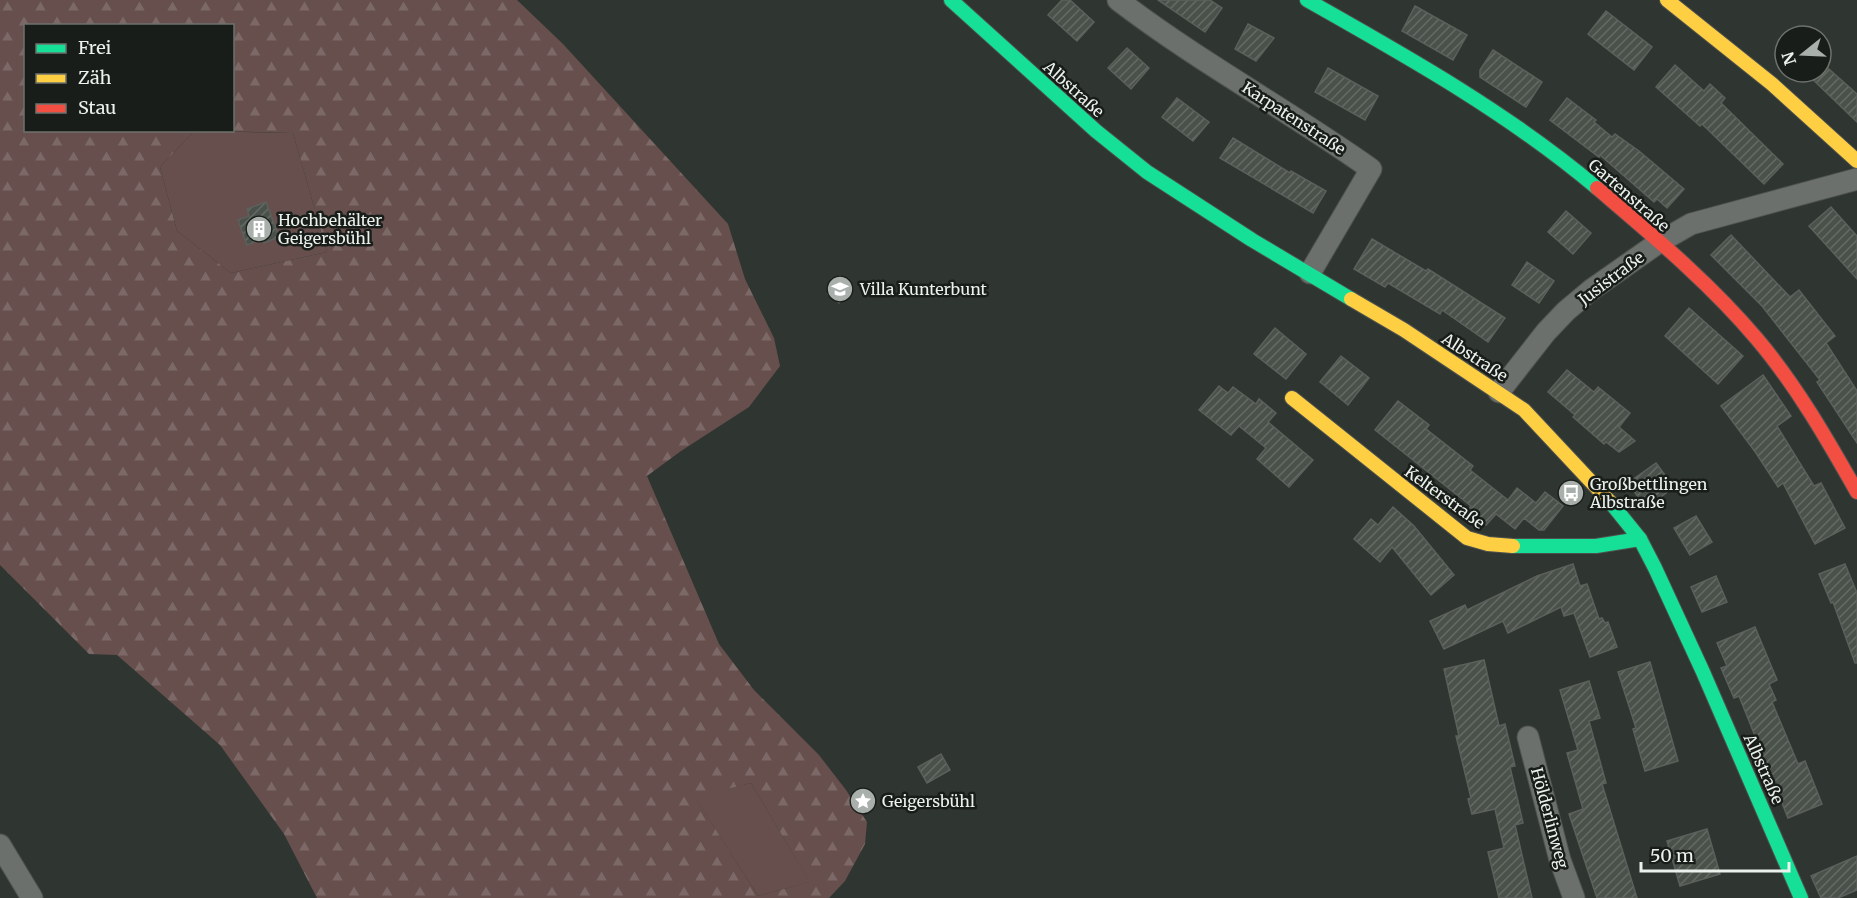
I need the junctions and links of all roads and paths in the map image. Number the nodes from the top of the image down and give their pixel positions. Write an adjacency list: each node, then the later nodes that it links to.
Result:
1 (951, 0): 8 (street, Albstraße)
2 (1118, 0): 8 (street, Karpatenstraße)
3 (1307, 0): 7 (street, Gartenstraße)
4 (1667, 0): 5 (street)
5 (1857, 161)
6 (1857, 179): 7 (street, Jusistraße)
7 (1658, 243): 9 (street, Jusistraße); 11 (street, Gartenstraße)
8 (1310, 273): 9 (street, Albstraße)
9 (1499, 392): 12 (street, Albstraße)
10 (1293, 398): 12 (street, Kelterstraße)
11 (1857, 492)
12 (1640, 539): 17 (street, Albstraße)
13 (1528, 737): 16 (street, Hölderlinweg)
14 (0, 845): 15 (street)
15 (32, 898)
16 (1575, 898)
17 (1801, 898)

